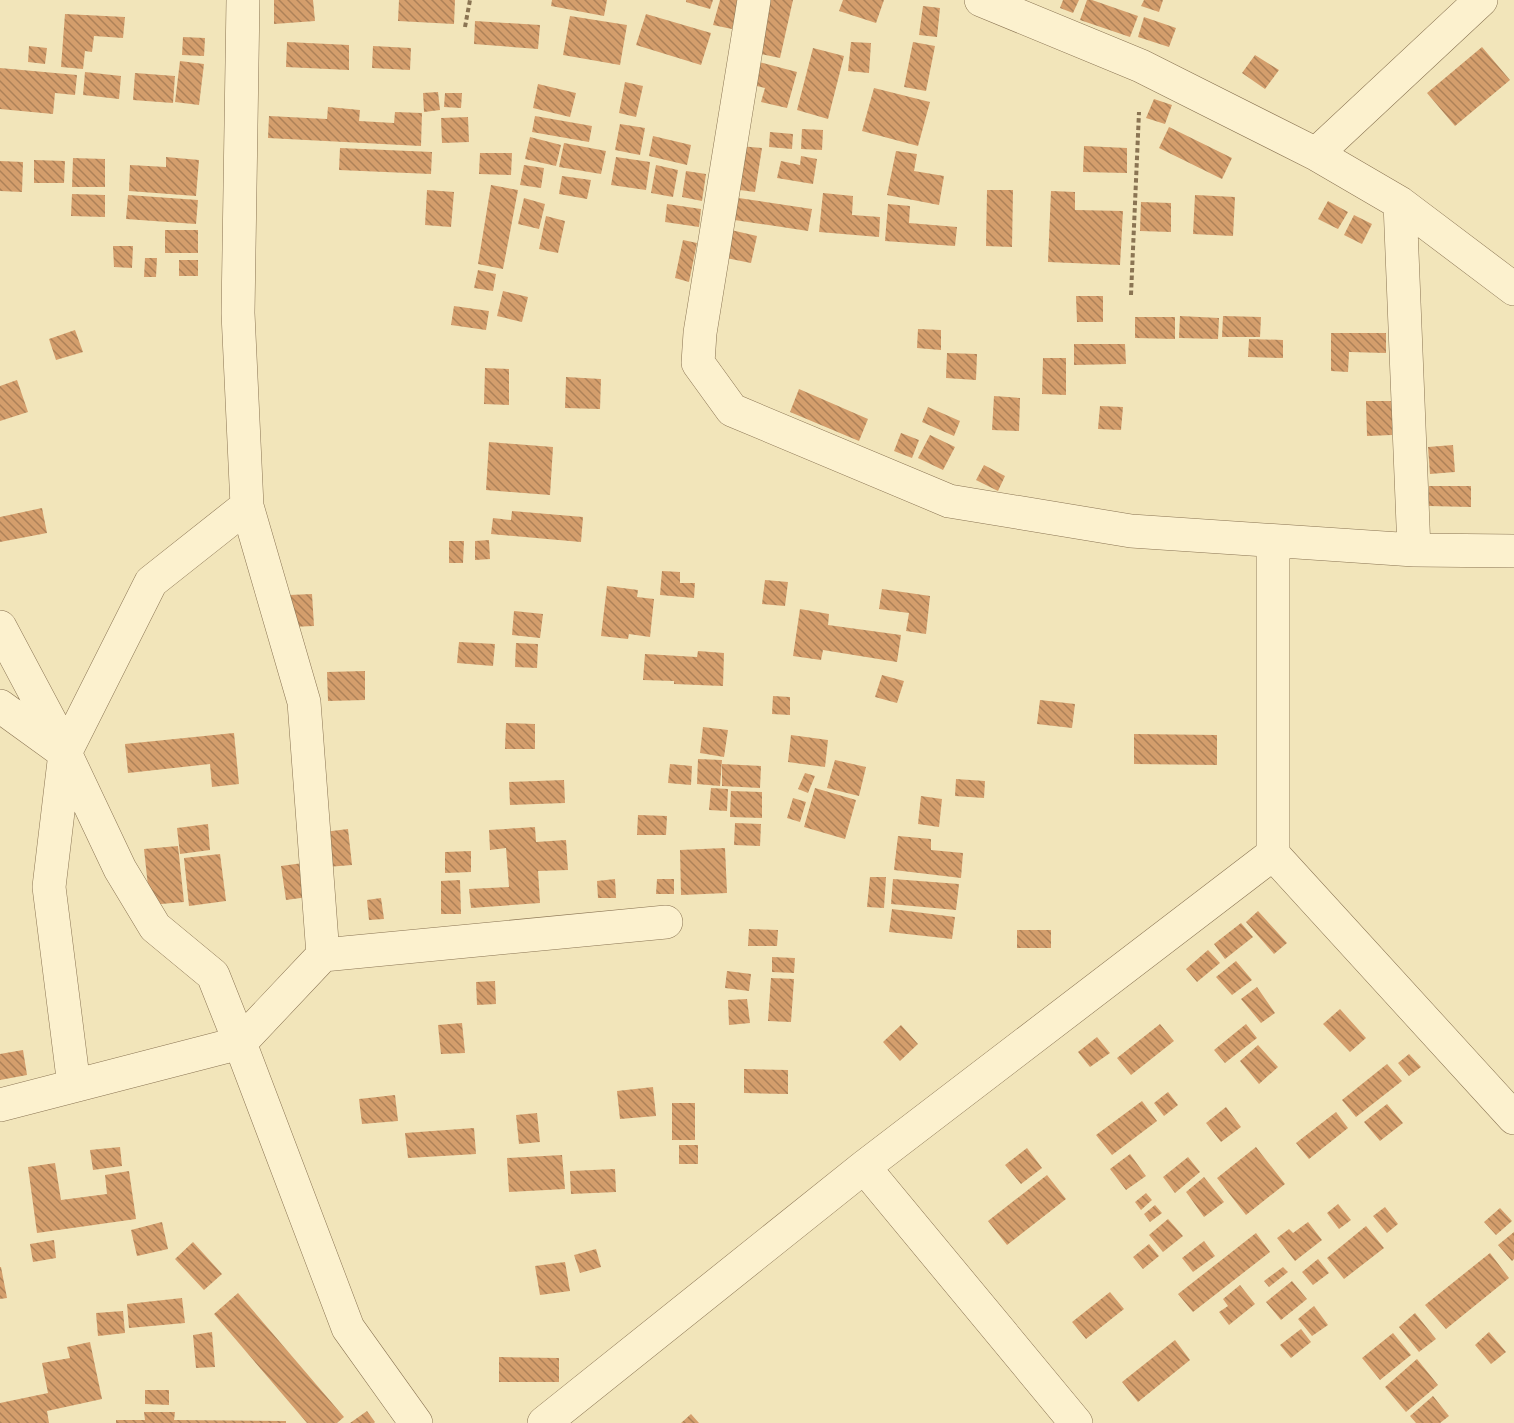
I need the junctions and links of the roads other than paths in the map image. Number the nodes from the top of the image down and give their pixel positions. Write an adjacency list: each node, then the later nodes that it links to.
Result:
1 (243, 0): 8 (street)
2 (753, 0): 9 (street)
3 (981, 0): 5 (street)
4 (1481, 0): 5 (street)
5 (1316, 154): 6 (street)
6 (1400, 203): 7 (street); 10 (street)
7 (1514, 289)
8 (247, 506): 14 (street); 17 (street)
9 (1273, 541): 10 (street); 15 (street)
10 (1414, 550): 11 (street)
11 (1514, 551)
12 (0, 627): 14 (street)
13 (0, 706): 14 (street)
14 (65, 753): 18 (street); 19 (street)
15 (1273, 854): 21 (street); 22 (street)
16 (666, 922): 17 (street)
17 (323, 955): 18 (street)
18 (240, 1043): 19 (street); 23 (street)
19 (74, 1086): 20 (street)
20 (0, 1105)
21 (1514, 1118)
22 (864, 1167): 24 (street); 25 (street)
23 (416, 1423)
24 (544, 1423)
25 (1076, 1423)

